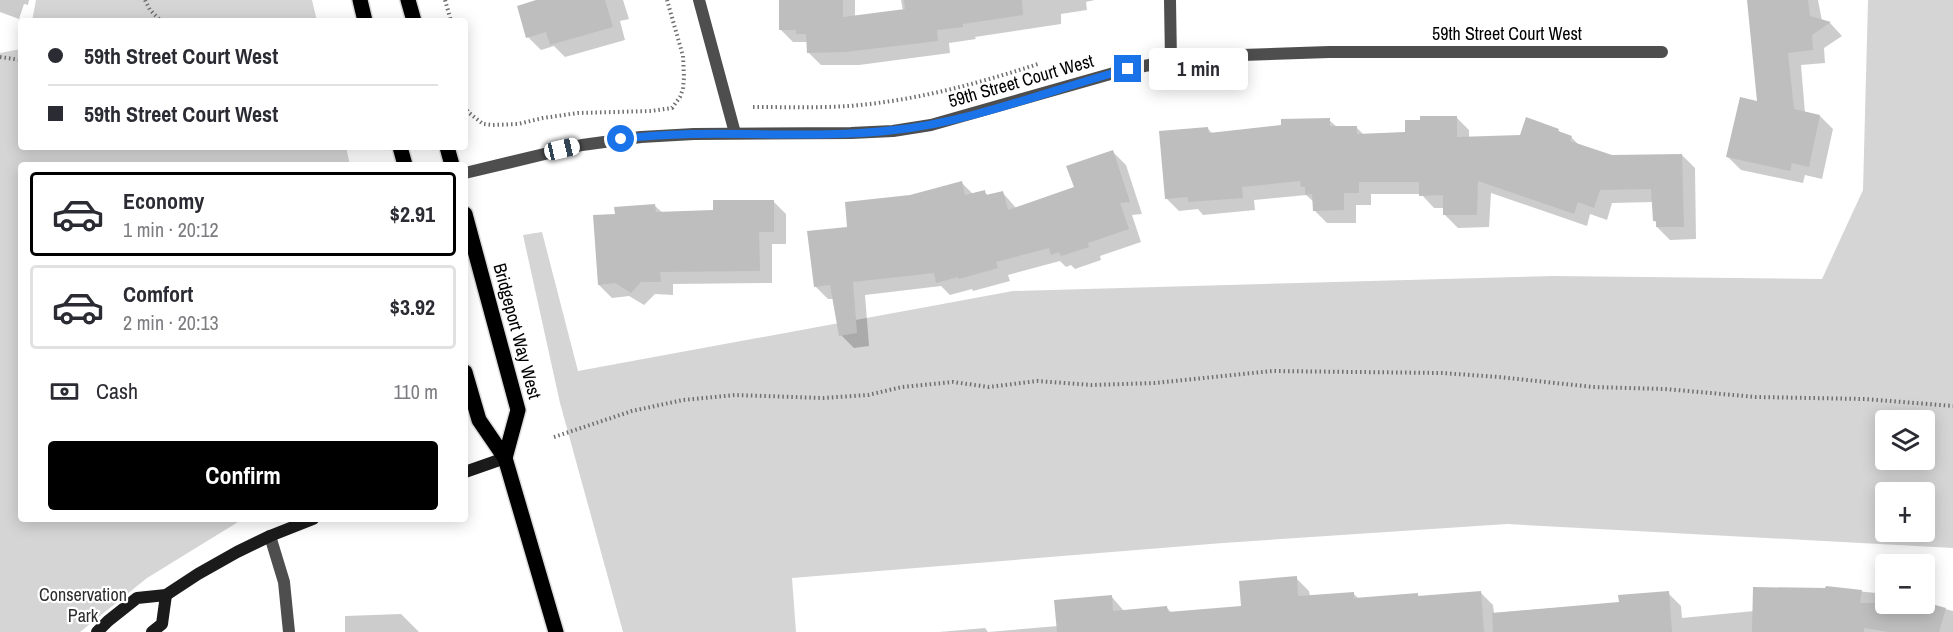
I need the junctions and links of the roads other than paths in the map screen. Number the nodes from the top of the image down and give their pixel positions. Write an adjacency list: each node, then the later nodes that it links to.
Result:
1 (360, 0): 5 (main road)
2 (408, 0): 6 (main road)
3 (699, 0): 9 (street)
4 (1170, 0): 8 (street)
5 (364, 18)
6 (413, 18)
7 (1662, 52): 8 (street, 59th Street Court West)
8 (1171, 61): 9 (street, 59th Street Court West)
9 (735, 133): 10 (street, 59th Street Court West)
10 (468, 172)
11 (468, 225): 13 (main road, Bridgeport Way West)
12 (468, 382): 13 (main road)
13 (505, 458): 14 (street); 21 (main road)
14 (468, 471)
15 (305, 522): 16 (street)
16 (270, 536): 17 (street); 20 (street)
17 (166, 595): 18 (street); 19 (street)
18 (98, 632)
19 (152, 632)
20 (289, 632)
21 (556, 632)

